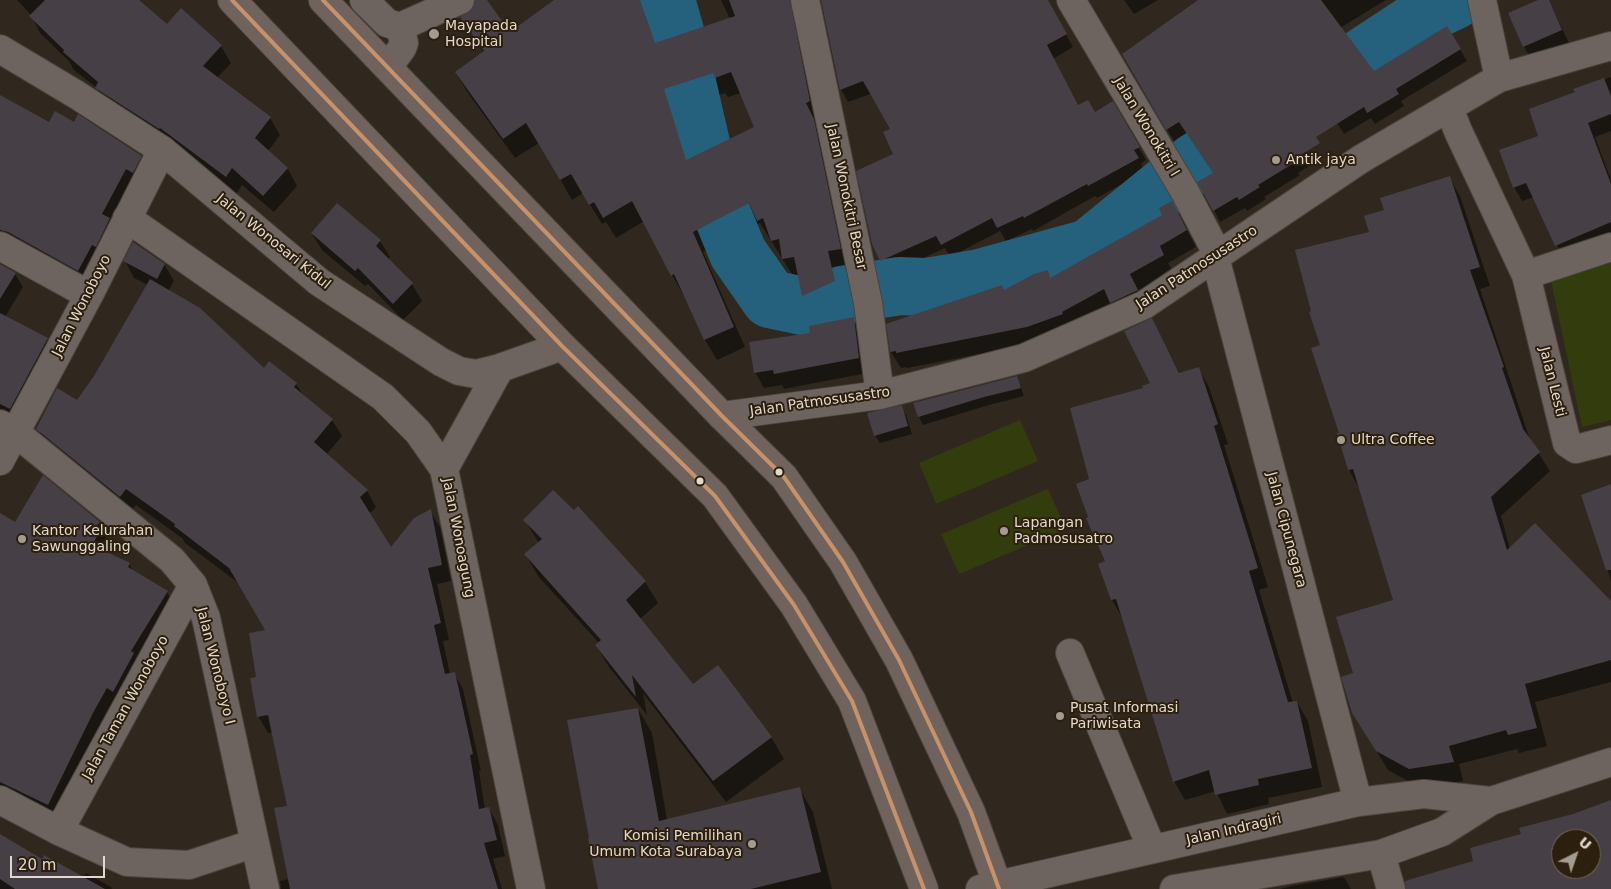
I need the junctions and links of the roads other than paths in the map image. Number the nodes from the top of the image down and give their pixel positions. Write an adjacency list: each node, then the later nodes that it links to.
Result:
1 (232, 0): 22 (main road)
2 (323, 0): 9 (main road)
3 (364, 0): 8 (street)
4 (460, 0): 8 (street)
5 (805, 0): 24 (street, Jalan Wonokitri Besar)
6 (1072, 0): 19 (street, Jalan Wonokitri I)
7 (1482, 0): 13 (street)
8 (393, 25): 9 (street); 12 (street)
9 (358, 36): 12 (main road)
10 (1611, 46): 13 (street, Jalan Patmosusastro)
11 (0, 50): 15 (street, Jalan Wonosari Kidul)
12 (388, 67): 25 (main road)
13 (1499, 78): 14 (street, Jalan Patmosusastro)
14 (1449, 108): 19 (street, Jalan Patmosusastro); 20 (street, Jalan Lesti)
15 (162, 150): 16 (street, Jalan Wonoboyo); 23 (street, Jalan Wonosari Kidul)
16 (127, 218): 21 (street, Jalan Wonoboyo); 29 (street, Jalan Wonoagung)
17 (0, 246): 21 (street)
18 (1611, 247): 20 (street)
19 (1216, 256): 24 (street, Jalan Patmosusastro); 35 (street, Jalan Cipunegara)
20 (1526, 275): 27 (street, Jalan Lesti)
21 (89, 295): 26 (street, Jalan Wonoboyo)
22 (562, 346): 23 (street, Jalan Wonosari Kidul); 43 (main road)
23 (500, 368): 29 (street)
24 (880, 396): 25 (street, Jalan Patmosusastro)
25 (722, 416): 40 (main road)
26 (8, 428): 28 (street, Jalan Wonoboyo); 30 (street, Jalan Wonoboyo I)
27 (1611, 440)
28 (0, 461)
29 (444, 469): 42 (street, Jalan Wonoagung)
30 (193, 585): 36 (street, Jalan Taman Wonoboyo); 37 (street, Jalan Wonoboyo I)
31 (1070, 653): 38 (street)
32 (1611, 762): 34 (street, Jalan Indragiri)
33 (0, 800): 36 (street)
34 (1491, 801): 35 (street, Jalan Indragiri); 39 (street, Jalan Indragiri)
35 (1358, 802): 38 (street, Jalan Indragiri)
36 (59, 831): 37 (street)
37 (255, 843): 41 (street, Jalan Wonoboyo I)
38 (1152, 849): 40 (street, Jalan Indragiri)
39 (1382, 854): 44 (street, Jalan Indragiri); 45 (street)
40 (992, 887)
41 (265, 889)
42 (531, 889)
43 (924, 889)
44 (1174, 889)
45 (1391, 889)

